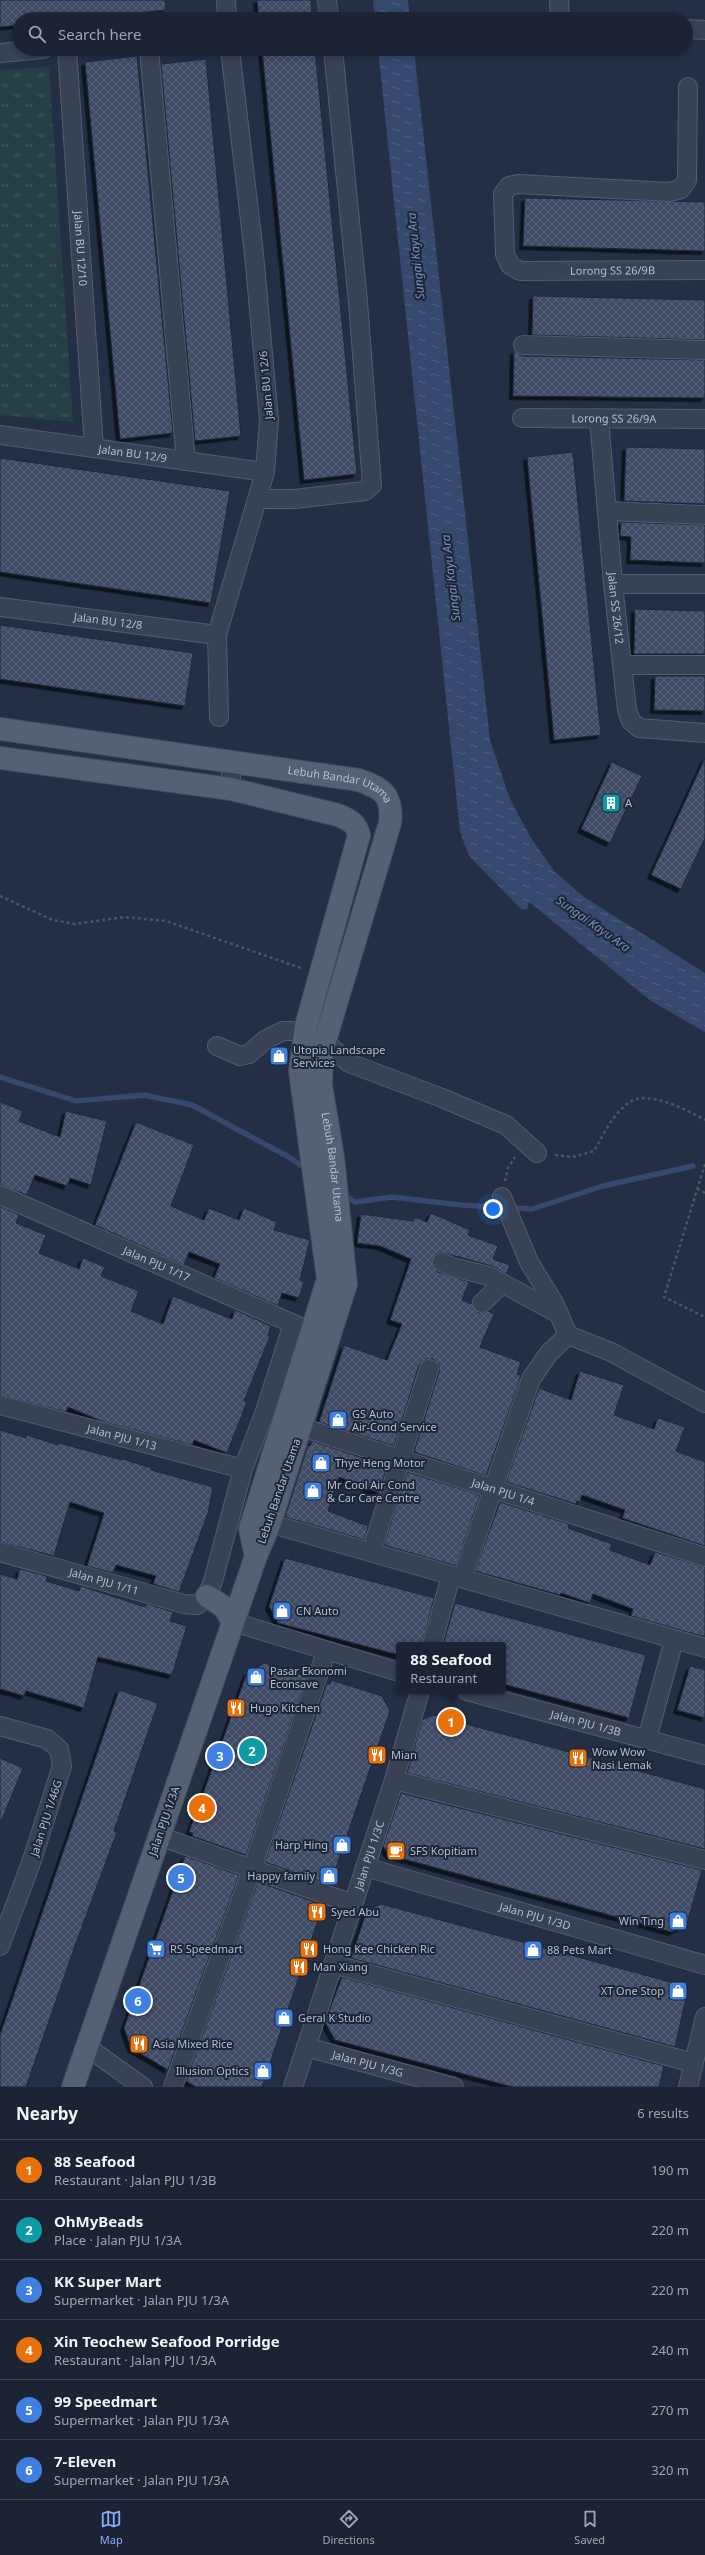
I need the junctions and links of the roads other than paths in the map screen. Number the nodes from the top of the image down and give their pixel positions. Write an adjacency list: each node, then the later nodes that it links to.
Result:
1 (226, 0): 4 (street)
2 (327, 0): 5 (street)
3 (559, 0): 6 (street)
4 (227, 12)
5 (329, 12)
6 (560, 12)
7 (693, 29): 8 (street)
8 (705, 30)
9 (12, 52): 10 (street)
10 (0, 53)
11 (67, 56): 23 (street, Jalan BU 12/10)
12 (149, 56): 24 (street)
13 (231, 56): 25 (street, Jalan BU 12/6)
14 (334, 56): 26 (street)
15 (688, 87): 16 (street, Lorong SS 26/9B)
16 (705, 270)
17 (524, 345): 18 (street)
18 (705, 350)
19 (522, 418): 20 (street, Lorong SS 26/9A)
20 (599, 418): 21 (street, Lorong SS 26/9A); 27 (street, Jalan SS 26/12)
21 (705, 419)
22 (0, 435): 23 (street, Jalan BU 12/9)
23 (94, 447): 24 (street, Jalan BU 12/9)
24 (186, 461): 25 (street, Jalan BU 12/9)
25 (265, 472): 26 (street, Jalan BU 12/6)
26 (258, 499): 32 (street, Jalan BU 12/6)
27 (607, 510): 28 (street); 29 (street, Jalan SS 26/12)
28 (705, 515)
29 (613, 584): 30 (street); 33 (street, Jalan SS 26/12)
30 (705, 584)
31 (0, 606): 32 (street, Jalan BU 12/8)
32 (217, 635): 35 (street, Jalan BU 12/6)
33 (622, 665): 34 (street); 37 (street, Jalan SS 26/12)
34 (705, 665)
35 (219, 716)
36 (0, 729): 39 (main road, Lebuh Bandar Utama)
37 (705, 733)
38 (0, 758): 40 (main road, Lebuh Bandar Utama)
39 (231, 763): 40 (street); 42 (main road, Lebuh Bandar Utama)
40 (231, 789): 41 (main road, Lebuh Bandar Utama)
41 (321, 975): 42 (main road); 43 (main road, Lebuh Bandar Utama)
42 (342, 983): 43 (main road, Lebuh Bandar Utama)
43 (315, 1039): 44 (street); 45 (street); 48 (main road, Lebuh Bandar Utama); 48 (main road, Lebuh Bandar Utama)
44 (217, 1046)
45 (537, 1153)
46 (0, 1195): 53 (street, Jalan PJU 1/17)
47 (502, 1197): 52 (street)
48 (333, 1245): 53 (main road, Lebuh Bandar Utama); 58 (main road, Lebuh Bandar Utama)
49 (442, 1262): 50 (street)
50 (502, 1284): 51 (street); 52 (street)
51 (482, 1304)
52 (559, 1314): 54 (street)
53 (303, 1328): 58 (main road, Lebuh Bandar Utama)
54 (568, 1335): 56 (street); 61 (street)
55 (429, 1369): 59 (street)
56 (705, 1403)
57 (0, 1405): 60 (street, Jalan PJU 1/13)
58 (283, 1420): 59 (street, Jalan PJU 1/4); 60 (street); 62 (main road, Lebuh Bandar Utama)
59 (401, 1458): 61 (street, Jalan PJU 1/4); 63 (street)
60 (243, 1469): 68 (street)
61 (493, 1488): 66 (street, Jalan PJU 1/4); 67 (street)
62 (262, 1521): 65 (main road, Lebuh Bandar Utama); 67 (street)
63 (375, 1540)
64 (0, 1552): 68 (street, Jalan PJU 1/11)
65 (256, 1556): 69 (main road, Jalan PJU 1/3A)
66 (705, 1557)
67 (458, 1571): 70 (street); 71 (street)
68 (207, 1596): 69 (main road)
69 (233, 1622): 73 (street); 81 (main road, Jalan PJU 1/3A)
70 (674, 1640): 72 (street); 78 (street)
71 (433, 1642)
72 (705, 1648)
73 (326, 1652): 74 (street); 84 (street)
74 (396, 1671)
75 (419, 1694): 80 (street, Jalan PJU 1/3C)
76 (478, 1694): 78 (street, Jalan PJU 1/3B)
77 (0, 1726): 86 (street, Jalan PJU 1/46G)
78 (647, 1739): 79 (street, Jalan PJU 1/3B)
79 (705, 1755)
80 (394, 1780): 82 (street); 83 (street, Jalan PJU 1/3C)
81 (159, 1836): 84 (street); 90 (main road, Jalan PJU 1/3A)
82 (705, 1860)
83 (365, 1868): 85 (street, Jalan PJU 1/3C); 88 (street, Jalan PJU 1/3D)
84 (252, 1870): 85 (street); 95 (street)
85 (353, 1904): 87 (street, Jalan PJU 1/3C)
86 (0, 1946)
87 (333, 1964): 91 (street, Jalan PJU 1/3C); 92 (street)
88 (705, 1965)
89 (705, 2016): 92 (street)
90 (87, 2047): 93 (main road, Jalan PJU 1/3A); 94 (street)
91 (306, 2047): 96 (street, Jalan PJU 1/3C); 97 (street, Jalan PJU 1/3G)
92 (693, 2063): 98 (street)
93 (73, 2087)
94 (143, 2087)
95 (173, 2087)
96 (293, 2087)
97 (454, 2087)
98 (688, 2087)

